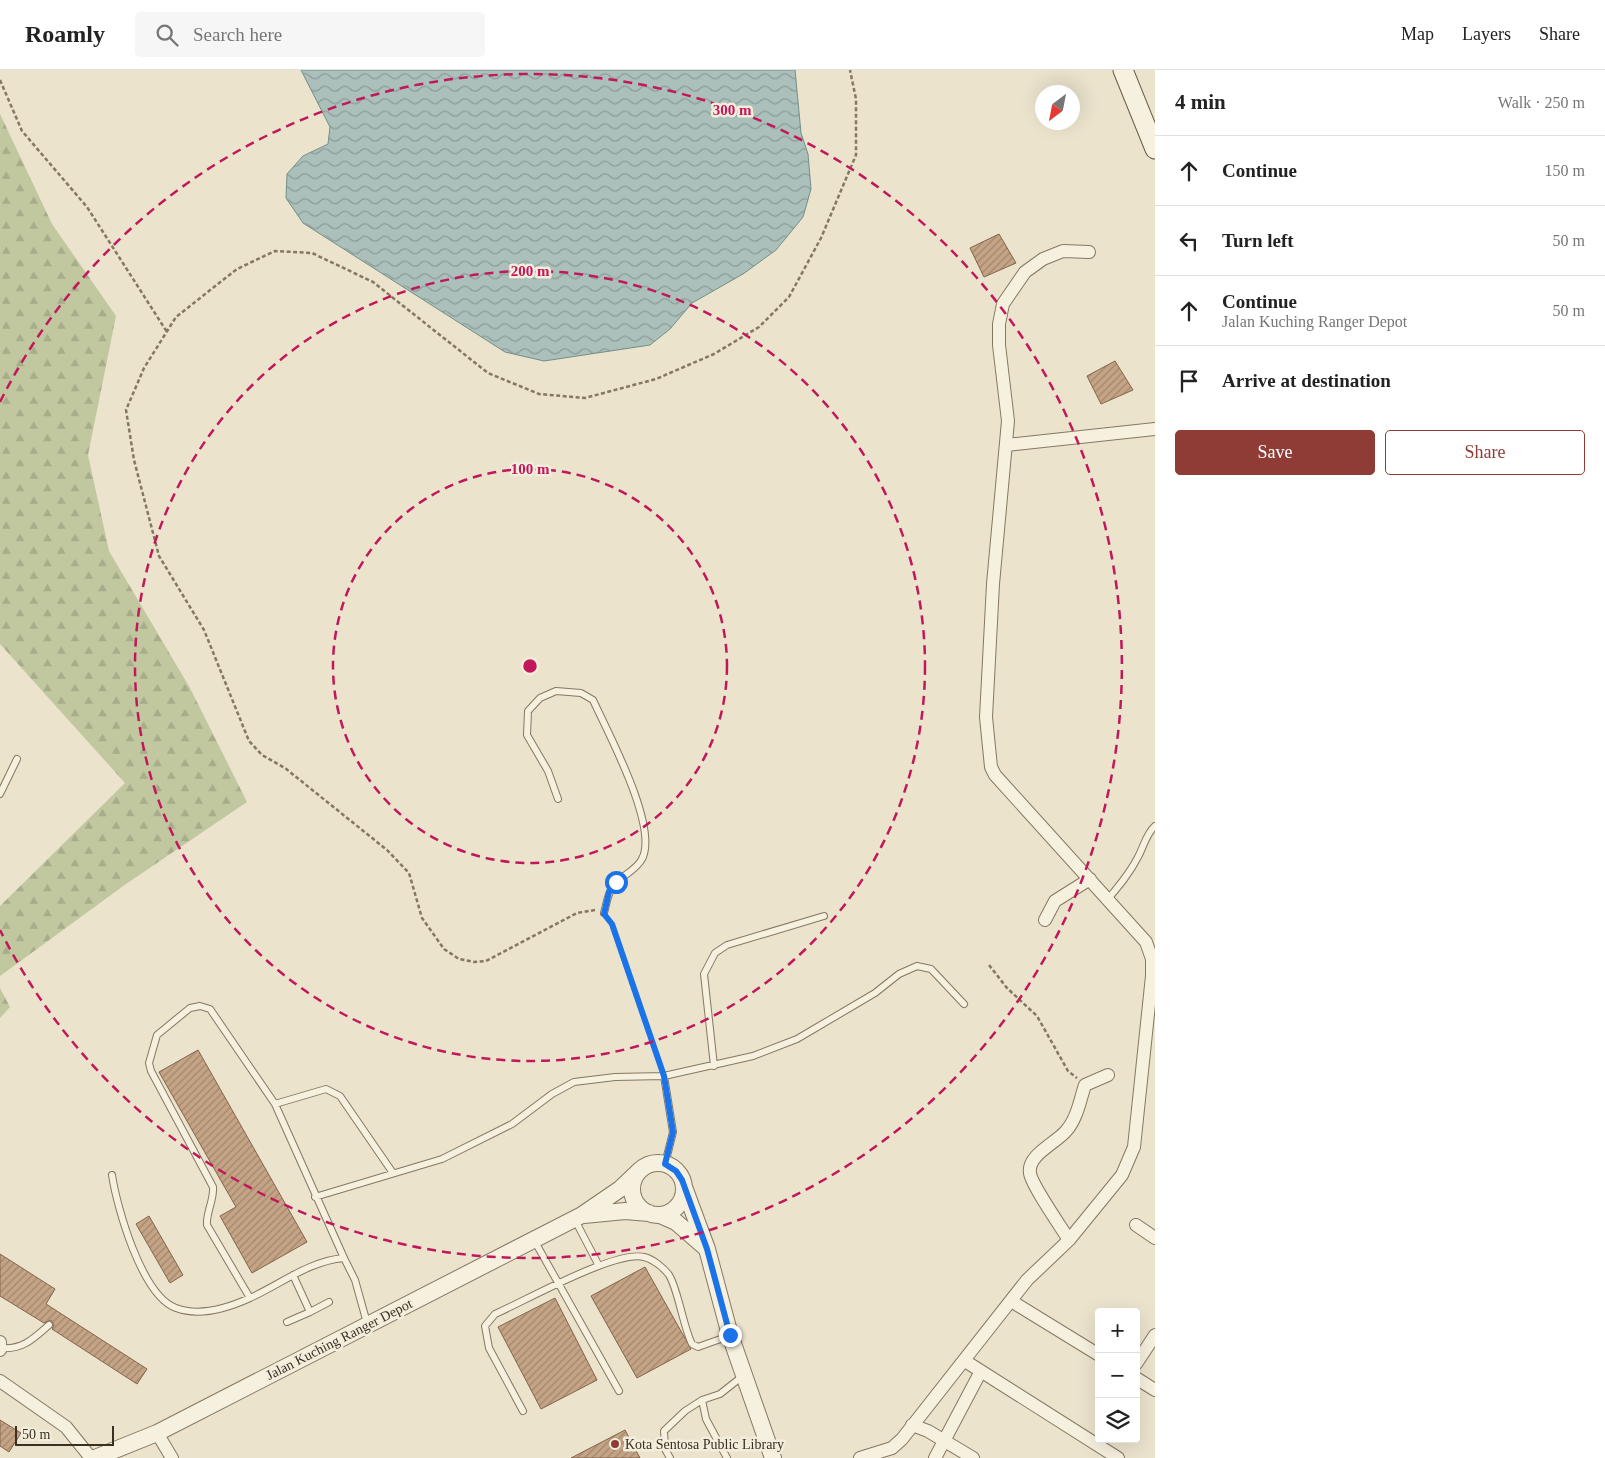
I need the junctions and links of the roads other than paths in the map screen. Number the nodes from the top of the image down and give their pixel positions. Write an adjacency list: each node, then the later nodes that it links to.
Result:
1 (1123, 70): 2 (main road)
2 (1155, 148)
3 (1089, 252): 5 (street)
4 (1155, 429): 5 (street)
5 (1007, 445): 10 (street)
6 (16, 759): 7 (lane)
7 (0, 794)
8 (558, 799): 12 (lane)
9 (1155, 826): 11 (lane)
10 (1090, 879): 11 (street); 14 (street)
11 (1107, 900): 31 (street)
12 (604, 914)
13 (824, 916): 16 (lane)
14 (1045, 920)
15 (964, 1004): 16 (lane)
16 (714, 1066): 18 (lane)
17 (1108, 1075): 31 (street)
18 (664, 1076): 20 (lane); 22 (lane)
19 (276, 1104): 22 (lane); 25 (lane); 37 (lane)
20 (665, 1164): 21 (street); 24 (street)
21 (640, 1170): 26 (street); 27 (street, Jalan Kuching Ranger Depot)
22 (393, 1174): 25 (lane)
23 (112, 1175): 37 (lane)
24 (684, 1187): 26 (street); 32 (street)
25 (315, 1196): 33 (lane)
26 (654, 1214): 27 (street); 32 (street)
27 (578, 1217): 30 (street, Jalan Kuching Ranger Depot); 34 (lane)
28 (1136, 1226): 29 (street)
29 (1155, 1238)
30 (534, 1239): 36 (lane); 42 (street, Jalan Kuching Ranger Depot)
31 (1069, 1240): 38 (street)
32 (707, 1249): 45 (street)
33 (344, 1258): 35 (lane); 42 (lane)
34 (599, 1266): 36 (lane); 45 (lane)
35 (293, 1275): 37 (lane); 40 (lane)
36 (561, 1284): 55 (lane); 57 (lane)
37 (250, 1298)
38 (1011, 1301): 47 (street); 49 (street)
39 (329, 1302): 40 (lane)
40 (310, 1312): 41 (lane)
41 (287, 1322)
42 (367, 1323): 59 (street, Jalan Kuching Ranger Depot)
43 (49, 1325): 46 (lane)
44 (1155, 1334): 48 (street)
45 (730, 1335): 51 (street)
46 (0, 1347)
47 (1096, 1353)
48 (1140, 1358)
49 (965, 1361): 50 (street); 58 (street)
50 (981, 1371): 60 (street); 70 (street)
51 (745, 1375): 56 (lane); 66 (street)
52 (0, 1381): 61 (street)
53 (1140, 1381): 54 (street)
54 (1155, 1390)
55 (619, 1391)
56 (702, 1400): 64 (lane); 65 (lane)
57 (523, 1411)
58 (912, 1425): 60 (street); 67 (street)
59 (157, 1432): 62 (street, Jalan Kuching Ranger Depot); 63 (street)
60 (943, 1439): 68 (street); 69 (street)
61 (90, 1458)
62 (95, 1458)
63 (172, 1458)
64 (670, 1458)
65 (726, 1458)
66 (773, 1458)
67 (860, 1458)
68 (935, 1458)
69 (973, 1458)
70 (1118, 1458)

